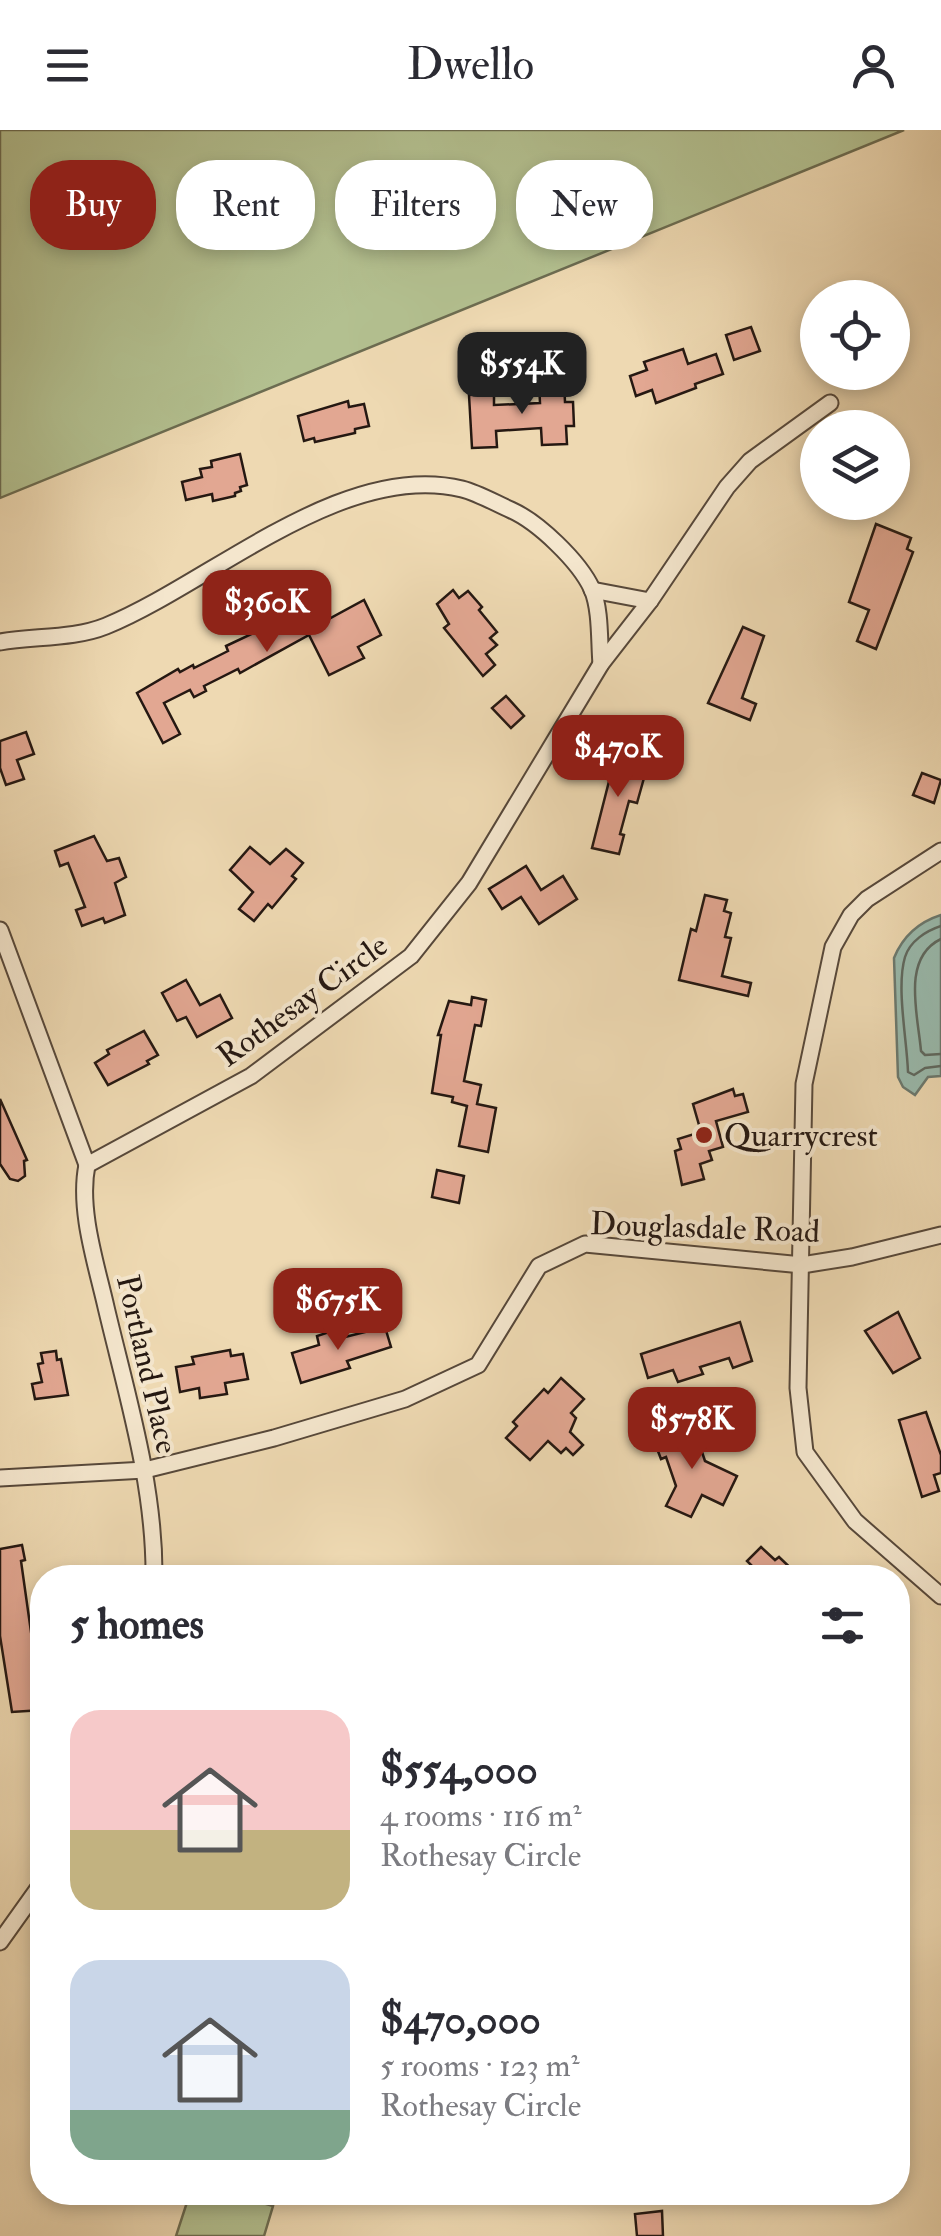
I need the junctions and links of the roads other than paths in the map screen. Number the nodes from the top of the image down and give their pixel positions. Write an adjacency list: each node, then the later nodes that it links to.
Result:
1 (830, 403): 3 (street, Rothesay Circle)
2 (592, 590): 3 (street); 4 (street); 5 (street)
3 (650, 601): 5 (street, Rothesay Circle)
4 (0, 642)
5 (601, 664): 8 (street, Rothesay Circle)
6 (941, 851): 10 (street)
7 (0, 930): 8 (street)
8 (86, 1164): 11 (street, Portland Place)
9 (941, 1235): 10 (street, Douglasdale Road)
10 (802, 1265): 11 (street, Douglasdale Road); 14 (street)
11 (145, 1470): 12 (street, Douglasdale Road); 13 (street, Portland Place)
12 (0, 1478)
13 (153, 1565)
14 (905, 1565)
15 (910, 1569): 16 (street)
16 (941, 1596)
17 (30, 1900): 18 (street)
18 (0, 1942)

